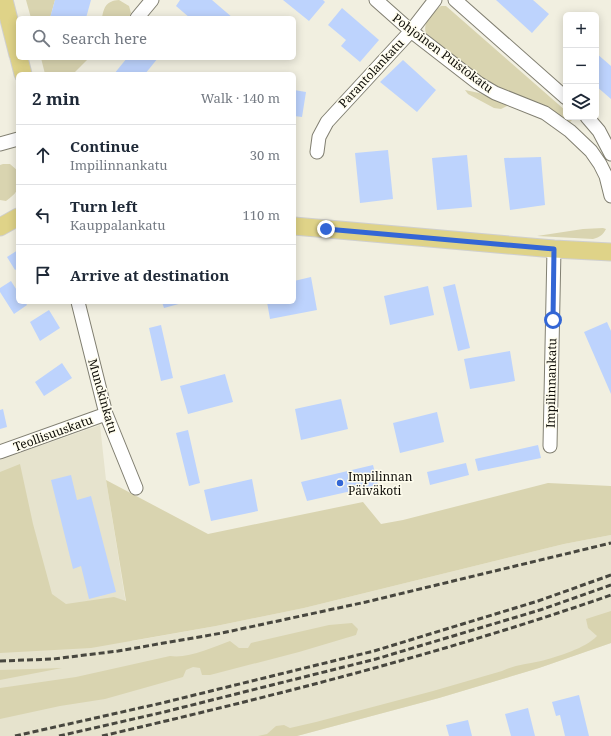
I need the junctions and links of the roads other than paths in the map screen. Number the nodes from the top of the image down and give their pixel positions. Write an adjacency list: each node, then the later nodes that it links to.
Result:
1 (4, 0): 8 (main road)
2 (152, 0): 6 (street)
3 (376, 0): 7 (street, Pohjoinen Puistokatu)
4 (435, 0): 7 (street, Parantolankatu)
5 (455, 0): 11 (street)
6 (139, 16)
7 (410, 30): 16 (street, Pohjoinen Puistokatu); 17 (street, Parantolankatu)
8 (16, 49)
9 (19, 60): 10 (main road)
10 (22, 72)
11 (563, 95)
12 (591, 120): 13 (street)
13 (607, 133): 16 (street); 18 (street)
14 (16, 140): 15 (street)
15 (0, 144)
16 (591, 151): 19 (street, Pohjoinen Puistokatu)
17 (317, 152)
18 (611, 154)
19 (611, 196)
20 (16, 218): 22 (main road)
21 (296, 226): 23 (main road)
22 (0, 227)
23 (554, 249): 24 (main road); 27 (street, Impilinnankatu)
24 (611, 252)
25 (78, 304): 26 (street, Munckinkatu)
26 (106, 414): 28 (street, Teollisuuskatu); 29 (street, Munckinkatu)
27 (550, 446)
28 (0, 452)
29 (136, 488)

